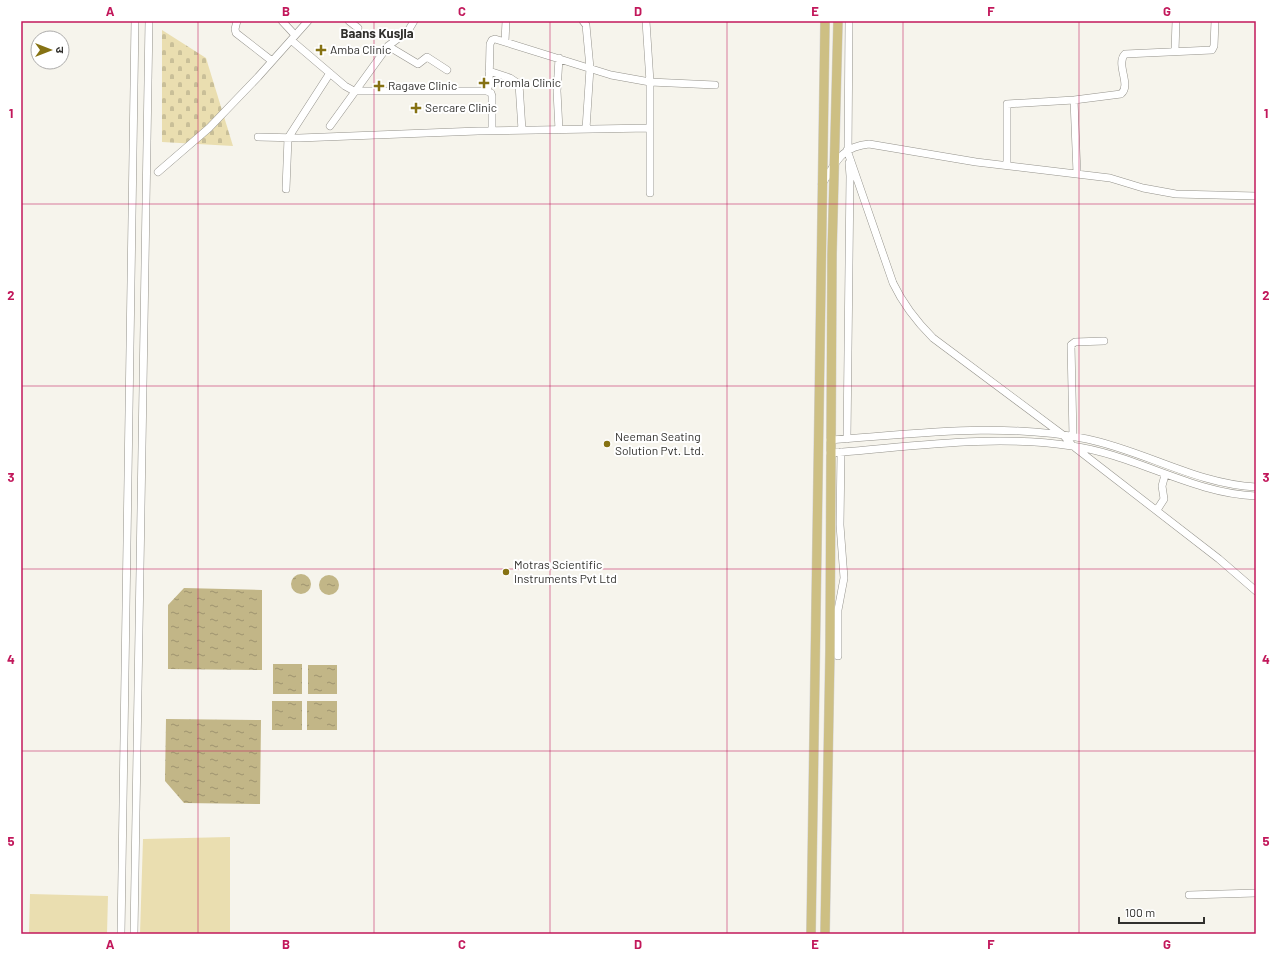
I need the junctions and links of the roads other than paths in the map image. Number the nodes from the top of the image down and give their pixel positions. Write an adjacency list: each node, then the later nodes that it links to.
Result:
1 (135, 21): 69 (street)
2 (149, 21): 70 (street)
3 (238, 21): 22 (street)
4 (282, 21): 17 (street)
5 (308, 21): 17 (street)
6 (349, 21): 16 (street)
7 (414, 21): 19 (street)
8 (506, 21): 18 (street)
9 (584, 21): 23 (street)
10 (646, 21): 27 (street)
11 (825, 21): 45 (main road)
12 (838, 21): 42 (main road)
13 (849, 21): 40 (street)
14 (1176, 21): 20 (street)
15 (1215, 21): 20 (street)
16 (358, 28)
17 (293, 37): 22 (street); 26 (street)
18 (505, 41): 21 (street); 25 (street)
19 (388, 46): 24 (street); 29 (street)
20 (1175, 51): 31 (street)
21 (559, 58): 23 (street); 36 (street)
22 (272, 61): 43 (street)
23 (590, 68): 27 (street); 34 (street)
24 (447, 70)
25 (489, 71): 30 (street); 35 (street)
26 (330, 73): 29 (street); 39 (street)
27 (650, 82): 28 (street); 33 (street)
28 (715, 85)
29 (354, 91): 30 (street); 32 (street)
30 (488, 91): 37 (street)
31 (1074, 100): 41 (street); 44 (street)
32 (330, 126)
33 (650, 128): 34 (street); 47 (street)
34 (586, 129): 36 (street)
35 (522, 130): 36 (street); 37 (street)
36 (559, 130)
37 (492, 131): 39 (street)
38 (258, 137): 39 (street)
39 (288, 138): 46 (street)
40 (847, 150): 41 (street); 42 (street); 52 (street); 54 (street)
41 (1007, 165): 44 (street)
42 (834, 167): 45 (street); 50 (main road)
43 (158, 172)
44 (1077, 173): 48 (street)
45 (822, 184): 49 (main road)
46 (286, 189)
47 (650, 193)
48 (1256, 196)
49 (822, 207): 50 (main road); 64 (main road)
50 (832, 207): 55 (main road)
51 (1104, 341): 53 (street)
52 (1063, 435): 53 (street); 54 (street); 56 (street)
53 (1073, 437): 60 (street)
54 (847, 439): 55 (street)
55 (830, 440): 58 (main road)
56 (1073, 446): 57 (street); 59 (street); 62 (street)
57 (841, 452): 58 (street); 66 (street)
58 (830, 453): 65 (main road)
59 (1165, 475): 61 (street); 62 (street)
60 (1256, 487)
61 (1256, 496)
62 (1157, 510): 63 (street)
63 (1256, 591)
64 (816, 651): 65 (main road); 71 (main road)
65 (830, 651): 72 (main road)
66 (838, 656)
67 (1256, 893): 68 (street)
68 (1189, 895)
69 (121, 934)
70 (134, 934)
71 (811, 934)
72 (825, 934)

